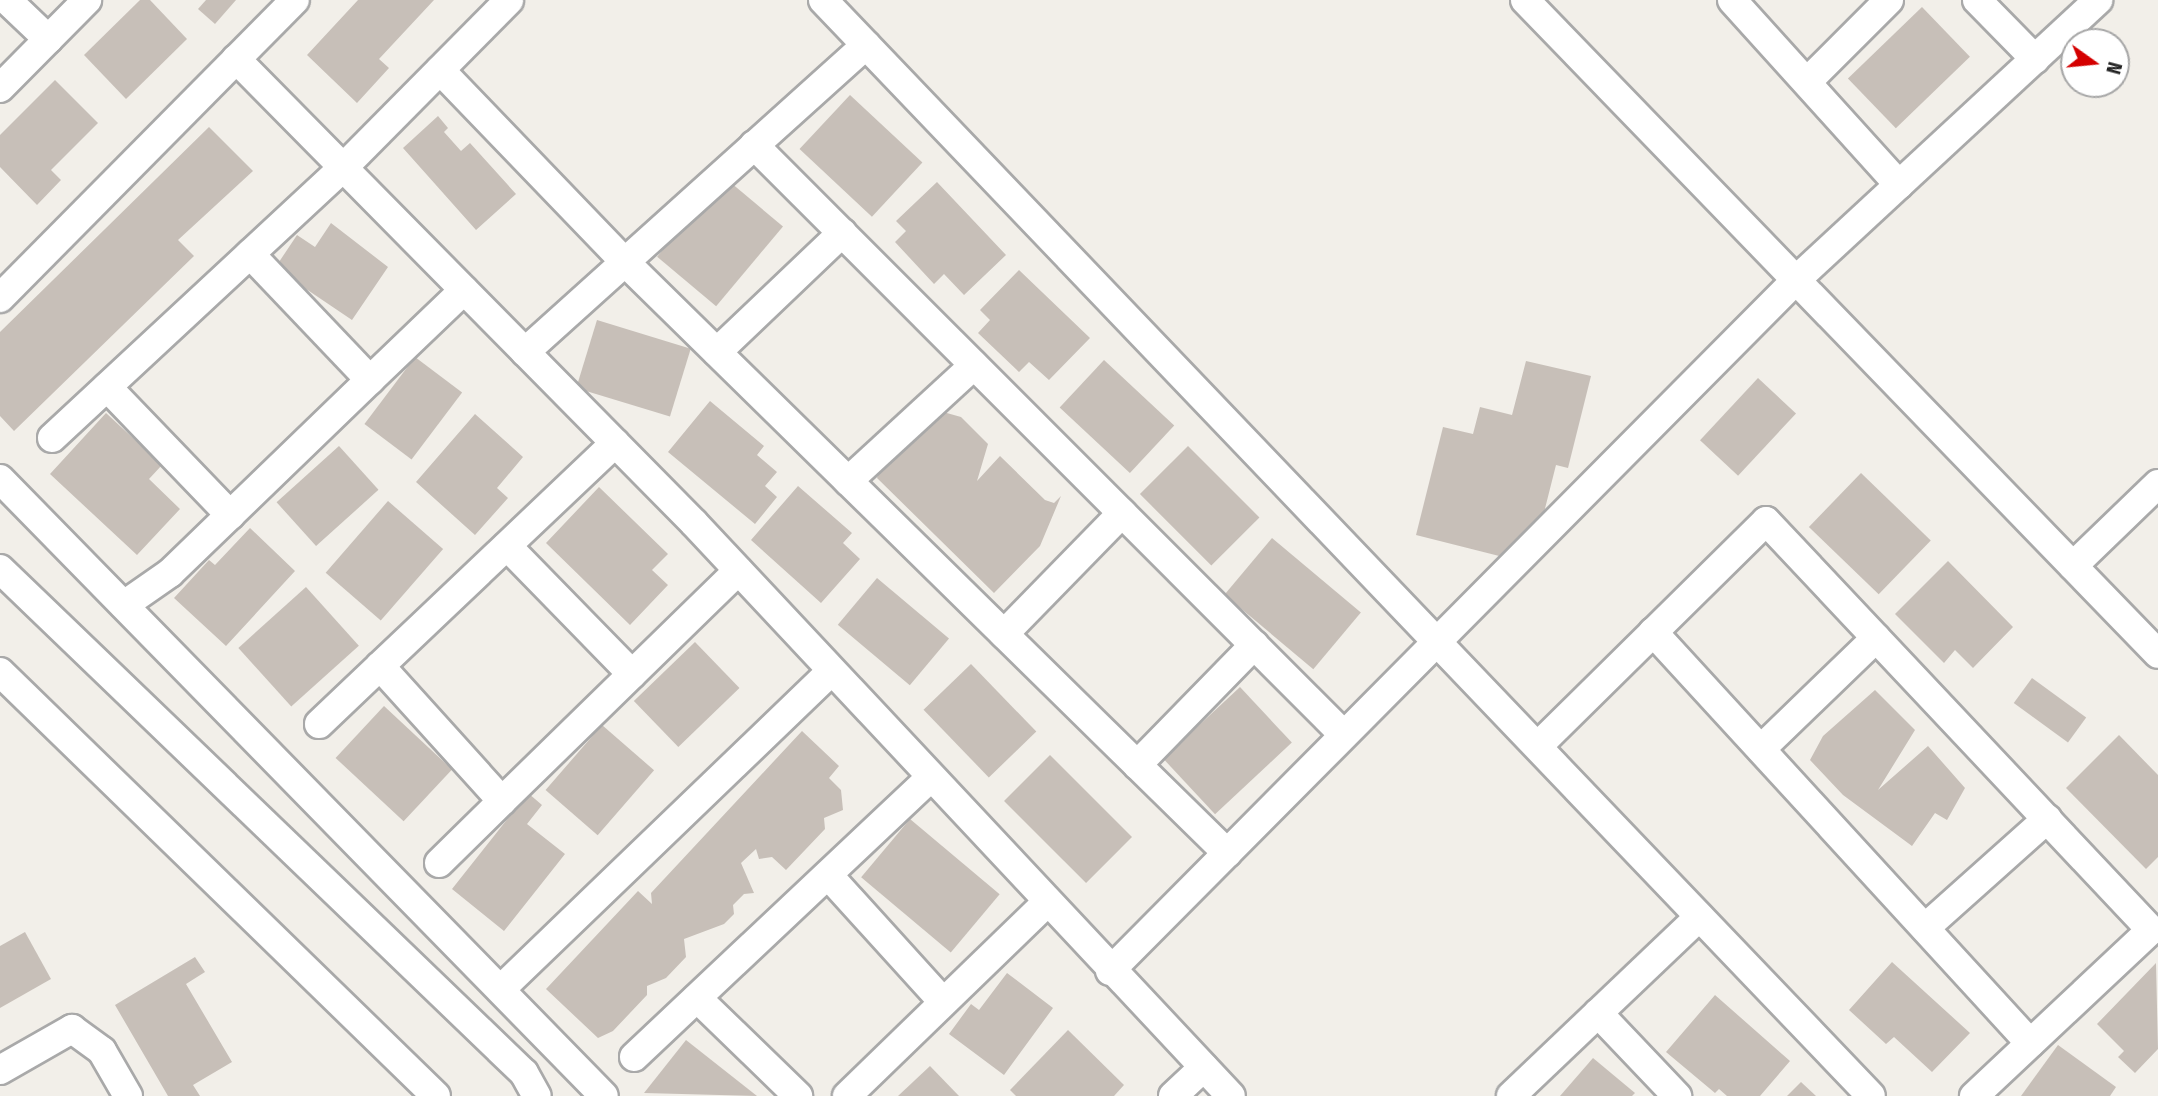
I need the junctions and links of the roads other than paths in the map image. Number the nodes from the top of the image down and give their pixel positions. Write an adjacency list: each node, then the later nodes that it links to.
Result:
1 (7, 0): 11 (street)
2 (87, 0): 11 (street)
3 (296, 0): 13 (street)
4 (509, 0): 15 (street)
5 (823, 0): 12 (street)
6 (1525, 0): 25 (street)
7 (1732, 0): 16 (street)
8 (1889, 0): 16 (street)
9 (1976, 0): 14 (street)
10 (2098, 0): 14 (street)
11 (48, 39): 17 (street)
12 (866, 45): 18 (street); 49 (street)
13 (236, 59): 19 (street); 26 (street)
14 (2035, 59): 20 (street)
15 (440, 70): 19 (street); 23 (street)
16 (1807, 82): 20 (street)
17 (0, 88)
18 (754, 145): 21 (street); 23 (street)
19 (343, 167): 22 (street); 24 (street)
20 (1899, 184): 25 (street)
21 (842, 233): 30 (street); 31 (street)
22 (250, 254): 32 (street); 33 (street)
23 (625, 262): 29 (street); 30 (street)
24 (443, 269): 27 (street); 28 (street)
25 (1796, 280): 42 (street); 49 (street)
26 (4, 284)
27 (464, 290): 28 (street); 29 (street)
28 (428, 324): 32 (street)
29 (525, 352): 35 (street)
30 (717, 352): 37 (street)
31 (974, 365): 37 (street); 39 (street)
32 (370, 380): 40 (street)
33 (107, 387): 34 (street); 40 (street)
34 (52, 438)
35 (615, 443): 41 (street); 44 (street)
36 (0, 479): 45 (street)
37 (848, 481): 47 (street)
38 (2158, 484): 42 (street)
39 (1122, 513): 47 (street); 50 (street)
40 (230, 515): 45 (street)
41 (507, 546): 52 (street); 55 (street)
42 (2073, 566): 51 (street)
43 (0, 569): 81 (street)
44 (738, 570): 53 (street); 55 (street)
45 (124, 605): 71 (street)
46 (1653, 632): 48 (street); 58 (street); 59 (street)
47 (1004, 634): 60 (street)
48 (1876, 638): 59 (street); 63 (street)
49 (1437, 641): 57 (street); 58 (street)
50 (1254, 645): 57 (street); 60 (street)
51 (2158, 654)
52 (380, 666): 56 (street); 62 (street)
53 (831, 671): 61 (street); 71 (street)
54 (0, 672): 80 (street)
55 (632, 674): 62 (street)
56 (319, 724)
57 (1344, 735): 64 (street)
58 (1538, 746): 68 (street)
59 (1761, 749): 69 (street)
60 (1137, 765): 64 (street)
61 (930, 778): 66 (street); 67 (street)
62 (502, 801): 65 (street)
63 (2047, 819): 69 (street); 75 (street)
64 (1227, 853): 70 (street)
65 (439, 863)
66 (828, 875): 72 (street); 73 (street)
67 (1047, 902): 70 (street); 73 (street)
68 (1699, 916): 74 (street); 89 (street)
69 (1925, 928): 75 (street)
70 (1110, 971): 77 (street)
71 (501, 989): 82 (street)
72 (697, 998): 76 (street); 83 (street)
73 (943, 1002): 84 (street)
74 (1598, 1013): 87 (street); 88 (street)
75 (2031, 1043): 90 (street)
76 (634, 1057)
77 (1203, 1067): 85 (street); 86 (street)
78 (0, 1070): 79 (street)
79 (128, 1096)
80 (436, 1096)
81 (537, 1096)
82 (604, 1096)
83 (798, 1096)
84 (847, 1096)
85 (1173, 1096)
86 (1231, 1096)
87 (1511, 1096)
88 (1677, 1096)
89 (1871, 1096)
90 (1974, 1096)

